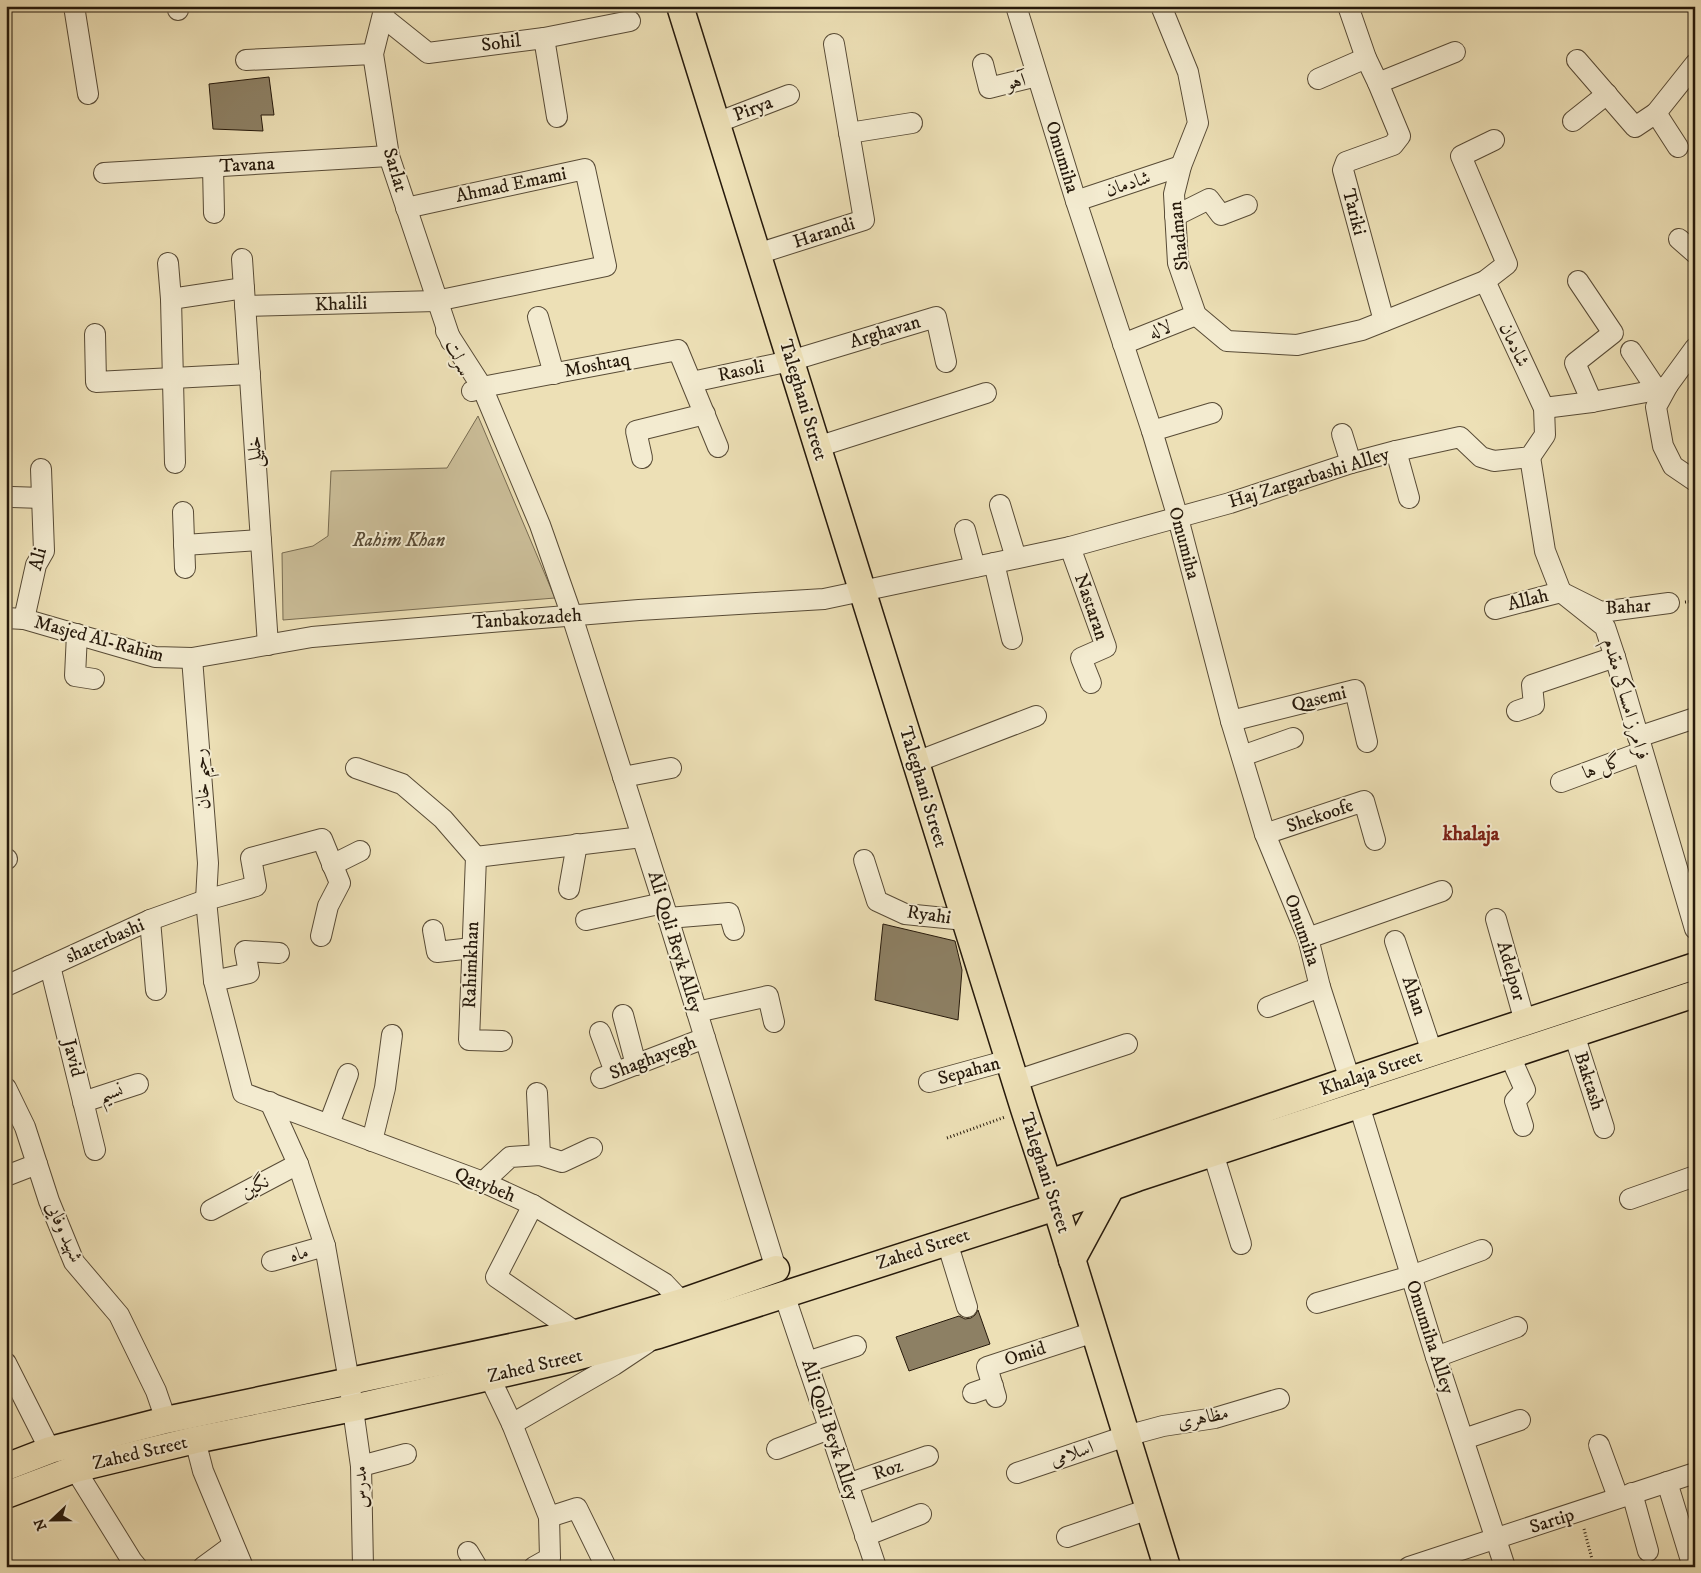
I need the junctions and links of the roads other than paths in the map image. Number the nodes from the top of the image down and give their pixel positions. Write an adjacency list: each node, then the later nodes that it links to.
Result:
1 (74, 6): 21 (street)
2 (669, 6): 59 (street, Taleghani Street)
3 (680, 6): 27 (main road, Taleghani Street)
4 (1016, 6): 18 (street, Omumiha)
5 (1161, 6): 33 (street, Shadman)
6 (1348, 6): 13 (street)
7 (384, 12): 9 (street, Sohil); 12 (street, Sarlat)
8 (630, 21): 9 (street, Sohil)
9 (544, 38): 25 (street)
10 (834, 44): 29 (street, Harandi)
11 (1455, 52): 20 (street)
12 (373, 54): 14 (street); 32 (street, Sarlat)
13 (1366, 58): 19 (street); 20 (street)
14 (246, 60)
15 (1577, 60): 22 (street)
16 (983, 64): 18 (street, آهو)
17 (1695, 64): 24 (street)
18 (1037, 76): 36 (street, Omumiha)
19 (1318, 79)
20 (1378, 83): 53 (street, Tariki)
21 (88, 94)
22 (1607, 94): 24 (street); 26 (street)
23 (789, 95): 27 (street, Pirya)
24 (1656, 113): 31 (street)
25 (557, 117)
26 (1573, 121)
27 (716, 123): 43 (main road, Taleghani Street)
28 (912, 123): 29 (street)
29 (849, 133): 43 (street, Harandi)
30 (1494, 140): 46 (street)
31 (1678, 147)
32 (389, 156): 34 (street, Tavana); 38 (street, Sarlat)
33 (1181, 166): 36 (street, شادمان); 40 (street, Shadman)
34 (213, 167): 35 (street, Tavana); 39 (street)
35 (104, 173)
36 (1076, 201): 56 (street, Omumiha)
37 (1247, 205): 40 (street)
38 (406, 208): 50 (street, Sarlat); 50 (street, Ahmad Emami)
39 (214, 213)
40 (1175, 216): 51 (street, Shadman)
41 (1679, 239): 42 (street)
42 (1695, 253)
43 (757, 254): 59 (main road, Taleghani Street)
44 (242, 259): 48 (street, خلیلی)
45 (168, 263): 49 (street)
46 (1484, 281): 53 (street); 69 (street, شادمان)
47 (1578, 281): 68 (street)
48 (245, 297): 49 (street, Khalili); 50 (street, Khalili); 61 (street, خلیلی)
49 (171, 298): 63 (street)
50 (436, 301): 54 (street, Sarlat)
51 (1196, 315): 53 (street); 56 (street, لاله)
52 (538, 317): 62 (street)
53 (1384, 321)
54 (446, 331): 66 (street, سرلت)
55 (95, 334): 63 (street)
56 (1123, 344): 72 (street, Omumiha)
57 (1695, 348): 65 (street)
58 (1631, 350): 65 (street)
59 (786, 361): 60 (street, Arghavan); 64 (street, Rasoli); 75 (main road, Taleghani Street); 97 (street, Taleghani Street)
60 (946, 362)
61 (250, 374): 63 (street); 90 (street, خلیلی)
62 (554, 374): 64 (street, Moshtaq); 66 (street, Moshtaq)
63 (172, 378): 79 (street)
64 (692, 382): 71 (street)
65 (1662, 387): 68 (street); 82 (street)
66 (477, 389): 100 (street, سرلت)
67 (986, 393): 75 (street)
68 (1592, 402): 69 (street)
69 (1544, 408): 77 (street)
70 (1212, 413): 72 (street)
71 (704, 414): 74 (street); 78 (street)
72 (1152, 431): 88 (street, Omumiha)
73 (1342, 434): 80 (street)
74 (718, 447)
75 (817, 447): 97 (main road, Taleghani Street)
76 (1396, 451): 77 (street, Haj Zargarbashi Alley); 80 (street, Haj Zargarbashi Alley); 85 (street)
77 (1530, 457): 96 (street)
78 (642, 458)
79 (175, 463)
80 (1351, 463): 88 (street, Haj Zargarbashi Alley)
81 (41, 469): 84 (street, Ali)
82 (1695, 481)
83 (12, 497): 84 (street)
84 (42, 498): 101 (street, Ali)
85 (1409, 498)
86 (1000, 505): 93 (street)
87 (183, 512): 91 (street)
88 (1178, 518): 92 (street, Haj Zargarbashi Alley); 112 (street, Omumiha)
89 (965, 530): 94 (street)
90 (261, 540): 91 (street); 104 (street, خلیلی)
91 (184, 545): 95 (street)
92 (1070, 546): 93 (street, Haj Zargarbashi Alley); 108 (street, Nastaran)
93 (1016, 558): 94 (street, Haj Zargarbashi Alley)
94 (985, 565): 97 (street, Haj Zargarbashi Alley); 103 (street)
95 (185, 568)
96 (1561, 592): 98 (street, Bahar); 99 (street, Allah); 105 (street, فرامرز امساکی مقدم)
97 (857, 593): 100 (street, Tanbakozadeh); 117 (main road, Taleghani Street); 134 (street, Taleghani Street)
98 (1669, 603)
99 (1495, 609)
100 (572, 616): 104 (street, Tanbakozadeh); 120 (street, Ali Qoli Beyk Alley)
101 (15, 618): 102 (street, Masjed Al-Rahim)
102 (77, 634): 106 (street, Masjed Al-Rahim); 107 (street)
103 (1012, 639)
104 (268, 645): 106 (street, Tanbakozadeh)
105 (1615, 657): 109 (street); 115 (street, فرامرز امساکی مقدم)
106 (192, 658): 132 (street, رحیم خان)
107 (94, 679)
108 (1091, 683)
109 (1517, 711)
110 (1036, 716): 117 (street)
111 (1695, 718): 115 (street, گل ها)
112 (1231, 721): 114 (street, Qasemi); 116 (street, Omumiha)
113 (1293, 738): 116 (street)
114 (1367, 742)
115 (1640, 745): 121 (street, گل ها); 140 (street, فرامرز امساکی مقدم)
116 (1242, 756): 122 (street, Omumiha)
117 (916, 762): 134 (main road, Taleghani Street)
118 (356, 768): 127 (street)
119 (670, 768): 120 (street)
120 (623, 777): 123 (street, Ali Qoli Beyk Alley)
121 (1561, 782)
122 (1266, 834): 124 (street, Shekoofe); 142 (street, Omumiha)
123 (642, 837): 125 (street); 133 (street, Ali Qoli Beyk Alley)
124 (1375, 840)
125 (577, 844): 127 (street); 130 (street)
126 (360, 851): 129 (street)
127 (476, 857): 144 (street, Rahimkhan)
128 (864, 860): 134 (street, Ryahi)
129 (332, 865): 132 (street, shaterbashi); 141 (street)
130 (569, 889)
131 (1442, 891): 142 (street)
132 (206, 900): 135 (street, shaterbashi); 148 (street, Qatybeh)
133 (666, 910): 136 (street); 139 (street); 155 (street, Ali Qoli Beyk Alley)
134 (960, 919): 168 (main road, Taleghani Street)
135 (150, 920): 146 (street, shaterbashi); 151 (street)
136 (586, 920)
137 (1496, 920): 158 (street, Adelpor)
138 (433, 930): 144 (street)
139 (734, 930)
140 (1695, 930)
141 (321, 936)
142 (1308, 938): 150 (street, Omumiha)
143 (1395, 941): 165 (street, Ahan)
144 (472, 948): 163 (street, Rahimkhan)
145 (279, 953): 148 (street)
146 (50, 966): 149 (street, shaterbashi); 175 (street, Javid)
147 (1695, 966): 153 (main road, Khalaja Street)
148 (214, 981): 176 (street, Qatybeh)
149 (6, 986)
150 (1320, 987): 154 (street); 170 (street, Omumiha)
151 (156, 990)
152 (1695, 994): 153 (main road, Khalaja Street)
153 (1630, 1001): 158 (main road, Khalaja Street); 160 (main road, Khalaja Street)
154 (1268, 1007)
155 (697, 1012): 157 (street); 162 (street, Ali Qoli Beyk Alley)
156 (623, 1015): 167 (street)
157 (774, 1022)
158 (1526, 1022): 165 (main road, Khalaja Street)
159 (600, 1032): 167 (street, Shaghayegh)
160 (1574, 1034): 166 (main road, Khalaja Street); 180 (street, Baktash)
161 (392, 1035): 182 (street)
162 (705, 1038): 167 (street, Shaghayegh); 204 (street, Ali Qoli Beyk Alley)
163 (502, 1041)
164 (1127, 1044): 168 (street, Sepahan)
165 (1432, 1052): 170 (main road, Khalaja Street)
166 (1510, 1056): 177 (main road, Khalaja Street); 179 (street)
167 (636, 1065)
168 (1008, 1068): 171 (street, Sepahan); 181 (main road, Taleghani Street); 195 (street, Taleghani Street)
169 (348, 1074): 178 (street)
170 (1350, 1080): 189 (main road, Khalaja Street)
171 (929, 1082)
172 (138, 1084): 175 (street, نسیم)
173 (6, 1088): 187 (street, شهید وفایی)
174 (537, 1093): 186 (street)
175 (84, 1102): 184 (street, Javid)
176 (270, 1102): 178 (street, Qatybeh); 188 (street)
177 (1359, 1105): 185 (main road, Khalaja Street); 205 (street, Omumiha Alley)
178 (329, 1124): 182 (street, Qatybeh)
179 (1523, 1126)
180 (1604, 1128)
181 (1033, 1136): 190 (main road); 195 (main road, Taleghani Street)
182 (372, 1141): 193 (street, Qatybeh)
183 (592, 1148): 186 (street)
184 (95, 1150)
185 (1213, 1153): 189 (main road, Khalaja Street); 199 (street)
186 (540, 1155): 193 (street)
187 (37, 1164): 191 (street); 223 (street, شهید وفایی)
188 (298, 1164): 197 (street, نگین); 200 (street)
189 (1133, 1167): 190 (main road, Khalaja Street)
190 (1107, 1175): 195 (main road, Khalaja Street); 202 (main road)
191 (6, 1176)
192 (1695, 1176): 194 (street)
193 (482, 1182): 196 (street, Qatybeh)
194 (1630, 1199)
195 (1050, 1200): 198 (main road, Zahed Street); 202 (main road, Taleghani Street); 212 (street, Taleghani Street)
196 (533, 1205): 207 (street, Qatybeh); 211 (street)
197 (211, 1210)
198 (947, 1242): 206 (main road, Zahed Street); 209 (street)
199 (1241, 1244)
200 (325, 1246): 203 (street, ماه); 219 (street)
201 (1482, 1250): 205 (street)
202 (1072, 1260): 212 (main road, Taleghani Street)
203 (272, 1261)
204 (776, 1269): 207 (main road, Zahed Street)
205 (1411, 1276): 208 (street); 215 (street, Omumiha Alley)
206 (784, 1294): 213 (main road, Zahed Street); 216 (street, Ali Qoli Beyk Alley)
207 (682, 1302): 211 (main road, Zahed Street)
208 (1317, 1303)
209 (967, 1307)
210 (1517, 1327): 215 (street)
211 (577, 1333): 219 (main road, Zahed Street)
212 (1088, 1334): 220 (street, Omid); 227 (main road, Taleghani Street)
213 (659, 1335): 218 (main road, Zahed Street); 225 (street)
214 (856, 1346): 216 (street)
215 (1436, 1357): 228 (street, Omumiha Alley)
216 (807, 1362): 226 (street, Ali Qoli Beyk Alley)
217 (6, 1364): 232 (street)
218 (489, 1376): 222 (main road, Zahed Street); 225 (street)
219 (349, 1381): 222 (street, مدرس); 223 (main road, Zahed Street)
220 (973, 1393)
221 (1278, 1399): 227 (street, مظاهری)
222 (353, 1408): 229 (main road, Zahed Street); 235 (street, مدرس)
223 (166, 1420): 232 (main road, Zahed Street)
224 (1520, 1420): 228 (street)
225 (512, 1424): 246 (street)
226 (828, 1429): 231 (street); 241 (street, Ali Qoli Beyk Alley)
227 (1121, 1438): 238 (street, اسلامی); 244 (main road, Taleghani Street)
228 (1464, 1439): 249 (street, Omumiha Alley)
229 (196, 1440): 237 (main road, Zahed Street); 250 (street)
230 (1599, 1445): 243 (street)
231 (777, 1449)
232 (50, 1450): 236 (main road, Zahed Street)
233 (406, 1454): 235 (street)
234 (928, 1456): 241 (street, Roz)
235 (361, 1466): 255 (street, مدرس)
236 (6, 1467)
237 (75, 1469): 242 (main road, Zahed Street); 252 (street)
238 (1017, 1473)
239 (1695, 1473): 240 (street, Sartip)
240 (1668, 1482): 243 (street, Sartip); 263 (street)
241 (848, 1484): 247 (street, Ali Qoli Beyk Alley)
242 (6, 1494)
243 (1625, 1495): 249 (street, Sartip); 251 (street)
244 (1144, 1511): 248 (street); 259 (street, Taleghani Street); 260 (main road, Taleghani Street)
245 (921, 1514): 247 (street)
246 (549, 1516): 256 (street); 257 (street)
247 (865, 1536): 258 (street, Ali Qoli Beyk Alley)
248 (1067, 1537)
249 (1496, 1539): 261 (street, Sartip); 262 (street, Omumiha Alley)
250 (233, 1545): 253 (street); 254 (street)
251 (1648, 1551)
252 (137, 1567)
253 (203, 1567)
254 (243, 1567)
255 (363, 1567)
256 (534, 1567)
257 (606, 1567)
258 (876, 1567)
259 (1156, 1567)
260 (1167, 1567)
261 (1409, 1567)
262 (1505, 1567)
263 (1693, 1567)

